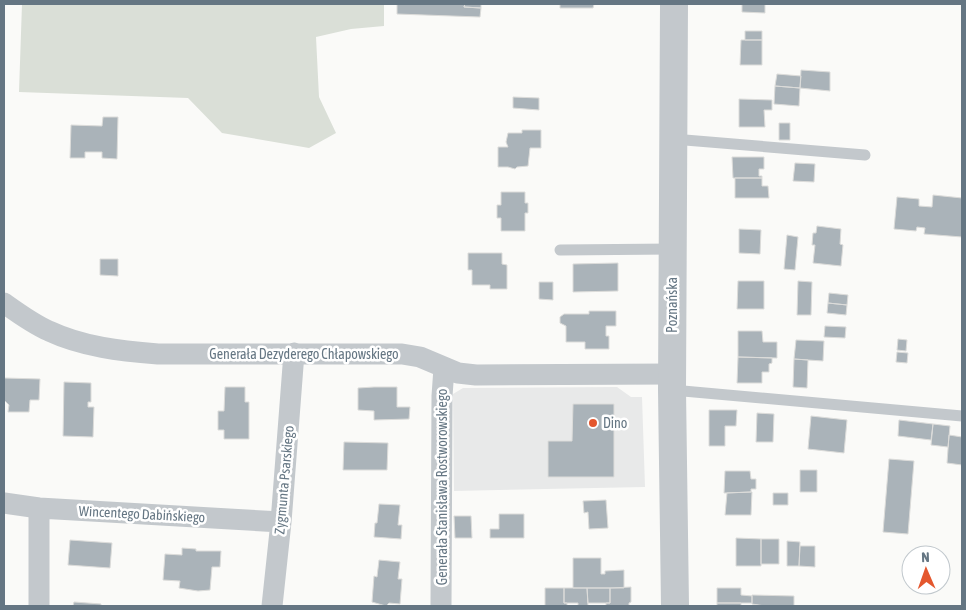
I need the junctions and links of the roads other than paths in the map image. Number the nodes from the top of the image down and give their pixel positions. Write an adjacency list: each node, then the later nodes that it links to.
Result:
1 (674, 4): 2 (street, Poznańska)
2 (673, 139): 3 (lane); 4 (street, Poznańska)
3 (865, 155)
4 (672, 249): 5 (lane); 9 (street, Poznańska)
5 (560, 250)
6 (4, 303): 7 (street, Generała Dezyderego Chłapowskiego)
7 (294, 353): 8 (street, Generała Dezyderego Chłapowskiego); 13 (street, Zygmunta Psarskiego)
8 (444, 368): 9 (street, Generała Dezyderego Chłapowskiego); 16 (street, Generała Stanisława Rostworowskiego)
9 (672, 382): 10 (lane); 17 (street, Poznańska)
10 (962, 416)
11 (4, 503): 12 (street, Wincentego Dabińskiego)
12 (39, 508): 13 (street, Wincentego Dabińskiego); 14 (street)
13 (281, 522): 15 (street, Zygmunta Psarskiego)
14 (39, 606)
15 (272, 606)
16 (442, 606)
17 (675, 606)

